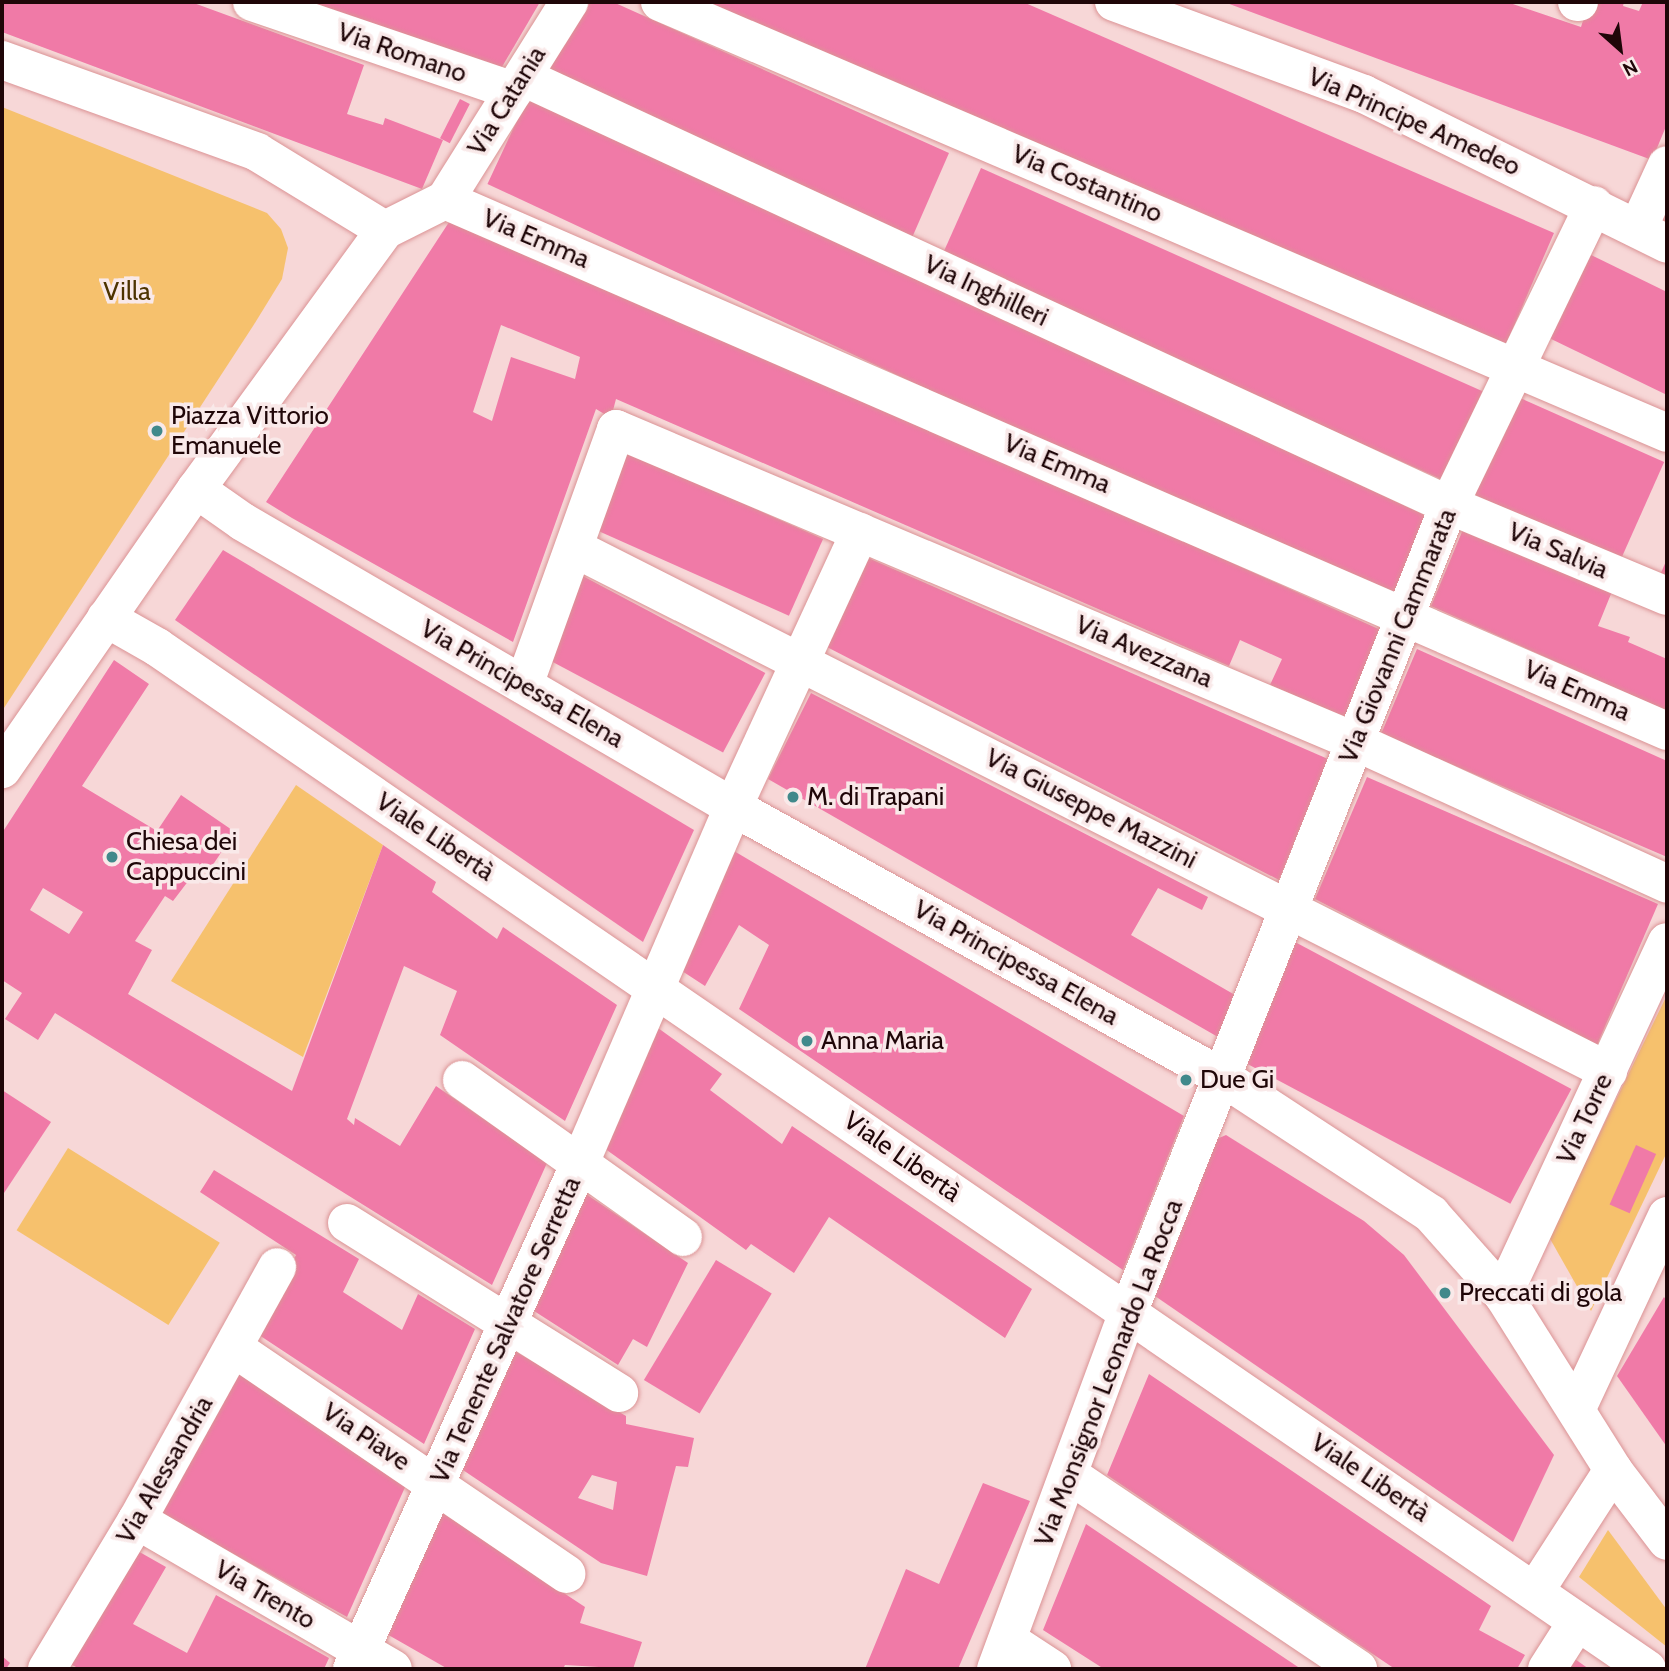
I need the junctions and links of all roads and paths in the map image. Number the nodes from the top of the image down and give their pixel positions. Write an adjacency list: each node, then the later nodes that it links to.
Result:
1 (252, 2): 6 (street, Via Romano)
2 (569, 2): 6 (street, Via Catania)
3 (660, 2): 12 (street, Via Costantino)
4 (1114, 2): 9 (street, Via Principe Amedeo)
5 (2, 60): 10 (street)
6 (518, 84): 8 (street, Via Catania); 15 (street, Via Inghilleri)
7 (1667, 165): 11 (street)
8 (445, 200): 10 (street); 19 (street, Via Emma)
9 (1594, 205): 11 (street, Via Principe Amedeo); 12 (street, Via Giovanni Cammarata)
10 (385, 230): 14 (street)
11 (1653, 236)
12 (1514, 365): 13 (street, Via Costantino); 15 (street, Via Giovanni Cammarata)
13 (1667, 433)
14 (196, 489): 20 (street); 22 (street, Via Principessa Elena)
15 (1449, 505): 18 (street, Via Salvia); 19 (street, Via Giovanni Cammarata)
16 (860, 532): 17 (street, Via Avezzana); 21 (street, Via Tenente Salvatore Serretta); 24 (street, Via Avezzana)
17 (574, 548): 21 (street, Via Giuseppe Mazzini); 22 (street)
18 (1667, 596)
19 (1406, 614): 23 (street, Via Emma); 24 (street, Via Giovanni Cammarata)
20 (106, 618): 25 (street); 30 (street, Viale Libertà)
21 (800, 662): 26 (street, Via Tenente Salvatore Serretta); 28 (street, Via Giuseppe Mazzini)
22 (524, 685): 26 (street, Via Principessa Elena)
23 (1667, 732)
24 (1356, 741): 27 (street, Via Avezzana); 28 (street, Via Giovanni Cammarata)
25 (2, 769)
26 (733, 807): 30 (street, Via Tenente Salvatore Serretta); 32 (street, Via Principessa Elena)
27 (1667, 884)
28 (1289, 910): 31 (street, Via Giuseppe Mazzini); 32 (street, Via Giovanni Cammarata)
29 (1667, 943): 31 (street, Via Torre)
30 (657, 989): 34 (street, Via Tenente Salvatore Serretta); 41 (street, Viale Libertà)
31 (1608, 1071): 40 (street, Via Torre)
32 (1222, 1077): 40 (street, Via Principessa Elena); 41 (street, Via Monsignor Leonardo La Rocca)
33 (462, 1080): 34 (street)
34 (580, 1163): 37 (street); 42 (street, Via Tenente Salvatore Serretta)
35 (1667, 1216): 38 (street)
36 (346, 1223): 42 (street)
37 (683, 1237)
38 (1659, 1260): 45 (street)
39 (277, 1267): 43 (street, Via Alessandria)
40 (1503, 1295): 45 (street, Via Principessa Elena)
41 (1128, 1313): 47 (street, Via Monsignor Leonardo La Rocca); 52 (street, Viale Libertà)
42 (509, 1325): 44 (street); 48 (street, Via Tenente Salvatore Serretta)
43 (234, 1348): 48 (street, Via Piave); 49 (street, Via Alessandria)
44 (619, 1393)
45 (1577, 1408): 46 (street, Via Principessa Elena)
46 (1613, 1469): 50 (street, Via Principessa Elena); 52 (street)
47 (1071, 1476): 54 (street, Via Monsignor Leonardo La Rocca); 59 (street)
48 (436, 1485): 51 (street, Via Piave); 55 (street, Via Tenente Salvatore Serretta)
49 (137, 1520): 55 (street, Via Trento); 56 (street, Via Alessandria)
50 (1667, 1541)
51 (566, 1574)
52 (1535, 1591): 53 (street, Viale Libertà)
53 (1577, 1622): 60 (street); 61 (street, Viale Libertà)
54 (1002, 1655): 58 (street)
55 (356, 1660): 57 (street, Via Trento)
56 (47, 1669)
57 (393, 1669)
58 (1052, 1669)
59 (1358, 1669)
60 (1547, 1669)
61 (1647, 1669)

